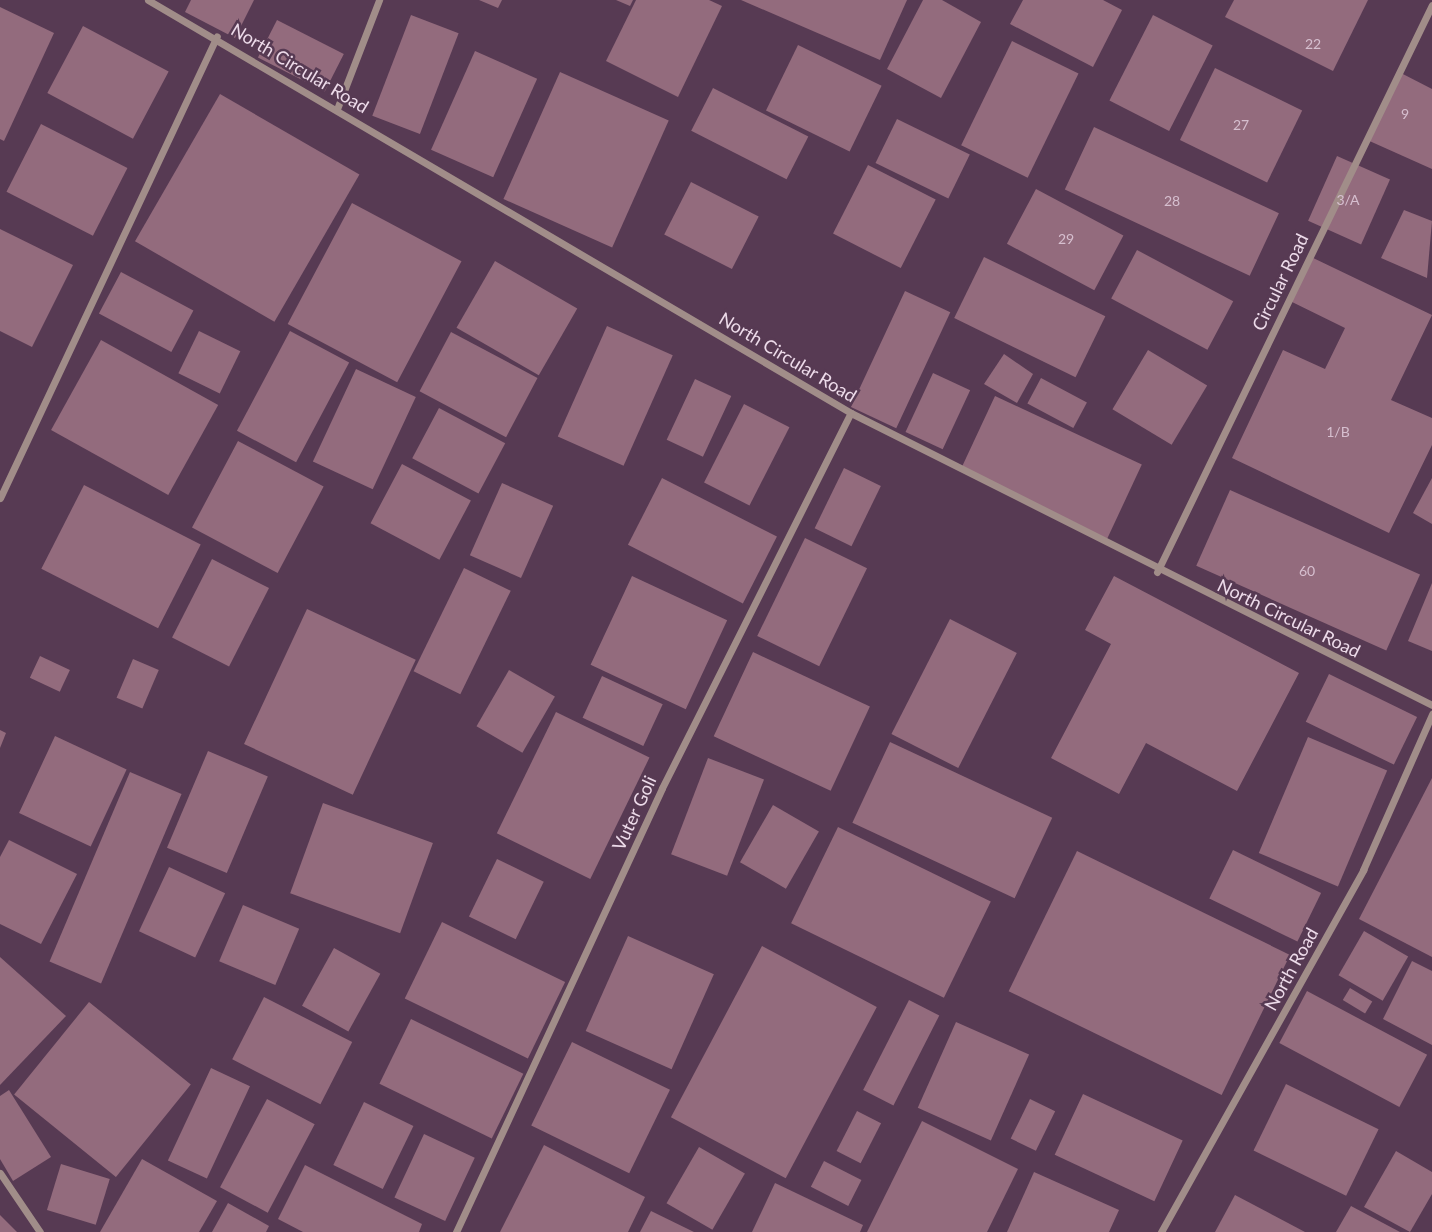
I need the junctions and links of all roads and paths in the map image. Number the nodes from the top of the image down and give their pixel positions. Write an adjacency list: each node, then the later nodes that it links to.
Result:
1 (148, 0): 4 (street, North Circular Road)
2 (379, 0): 5 (street)
3 (1432, 5): 8 (street, Circular Road)
4 (217, 36): 5 (street, North Circular Road); 7 (street)
5 (337, 109): 6 (street, North Circular Road)
6 (851, 413): 8 (street, North Circular Road); 13 (street, Vuter Goli)
7 (0, 498)
8 (1157, 572): 9 (street, North Circular Road)
9 (1432, 705)
10 (1432, 714): 14 (street, North Road)
11 (0, 1173): 12 (street)
12 (40, 1232)
13 (456, 1232)
14 (1161, 1232)

